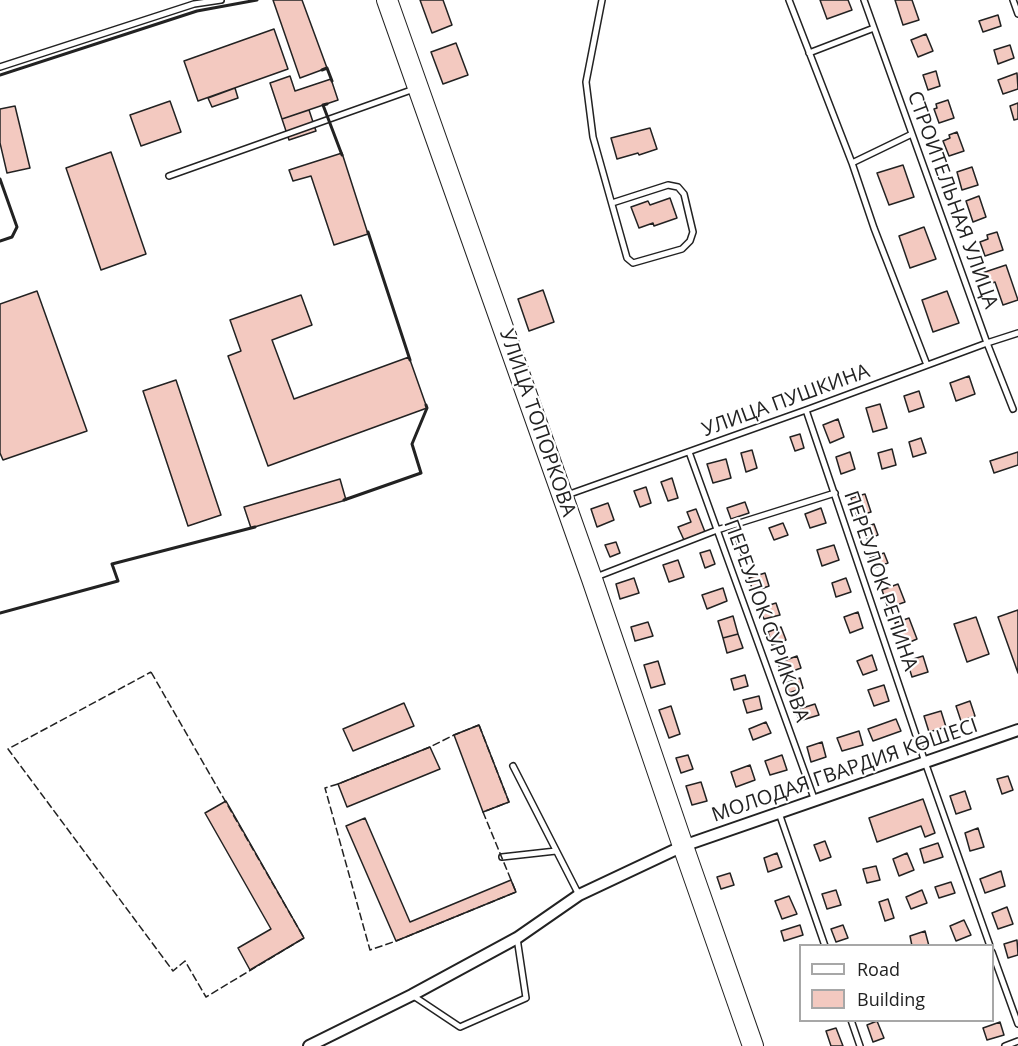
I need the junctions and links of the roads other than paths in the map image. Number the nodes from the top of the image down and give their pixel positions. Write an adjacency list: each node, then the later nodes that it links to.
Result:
1 (221, 0): 10 (lane)
2 (387, 0): 11 (highway, УЛИЦА ТОПОРКОВА)
3 (602, 0): 15 (lane)
4 (789, 0): 9 (lane)
5 (864, 0): 8 (lane, СТРОИТЕЛЬНАЯ УЛИЦА)
6 (1013, 0): 7 (lane)
7 (1018, 14)
8 (874, 28): 9 (lane); 12 (lane, СТРОИТЕЛЬНАЯ УЛИЦА)
9 (809, 53): 13 (lane)
10 (0, 67)
11 (418, 87): 14 (lane); 23 (highway, УЛИЦА ТОПОРКОВА)
12 (912, 134): 13 (lane); 17 (lane, СТРОИТЕЛЬНАЯ УЛИЦА)
13 (852, 163): 18 (lane)
14 (169, 176)
15 (612, 203): 15 (lane)
16 (1018, 333): 17 (lane, УЛИЦА ПУШКИНА)
17 (987, 343): 18 (lane, УЛИЦА ПУШКИНА); 19 (lane, СТРОИТЕЛЬНАЯ УЛИЦА)
18 (927, 365): 20 (lane, УЛИЦА ПУШКИНА)
19 (1013, 409)
20 (806, 410): 21 (lane, УЛИЦА ПУШКИНА); 22 (lane, ПЕРЕУЛОК РЕПИНА)
21 (689, 452): 23 (lane, УЛИЦА ПУШКИНА); 24 (lane, ПЕРЕУЛОК СУРИКОВА)
22 (835, 493): 24 (lane); 27 (lane, ПЕРЕУЛОК РЕПИНА)
23 (563, 496): 25 (highway, УЛИЦА ТОПОРКОВА)
24 (717, 530): 25 (lane); 29 (lane, ПЕРЕУЛОК СУРИКОВА)
25 (592, 579): 31 (highway, УЛИЦА ТОПОРКОВА)
26 (1018, 730): 27 (street, МОЛОДАЯ ГВАРДИЯ КӨШЕСІ)
27 (925, 762): 29 (street, МОЛОДАЯ ГВАРДИЯ КӨШЕСІ); 37 (lane, ПЕРЕУЛОК РЕПИНА)
28 (513, 766): 32 (lane)
29 (814, 801): 30 (street, МОЛОДАЯ ГВАРДИЯ КӨШЕСІ)
30 (779, 813): 31 (street, МОЛОДАЯ ГВАРДИЯ КӨШЕСІ); 36 (lane)
31 (683, 846): 34 (street, МОЛОДАЯ ГВАРДИЯ КӨШЕСІ); 44 (highway, УЛИЦА ТОПОРКОВА)
32 (556, 851): 33 (lane); 34 (lane)
33 (502, 857)
34 (579, 896): 35 (street, МОЛОДАЯ ГВАРДИЯ КӨШЕСІ)
35 (517, 938): 39 (street, МОЛОДАЯ ГВАРДИЯ КӨШЕСІ); 39 (lane)
36 (825, 944)
37 (990, 944)
38 (994, 955): 41 (lane)
39 (412, 995): 43 (street, МОЛОДАЯ ГВАРДИЯ КӨШЕСІ)
40 (852, 1022): 45 (lane)
41 (1018, 1024)
42 (1018, 1041): 46 (lane)
43 (309, 1046)
44 (753, 1046)
45 (860, 1046)
46 (1005, 1046)

